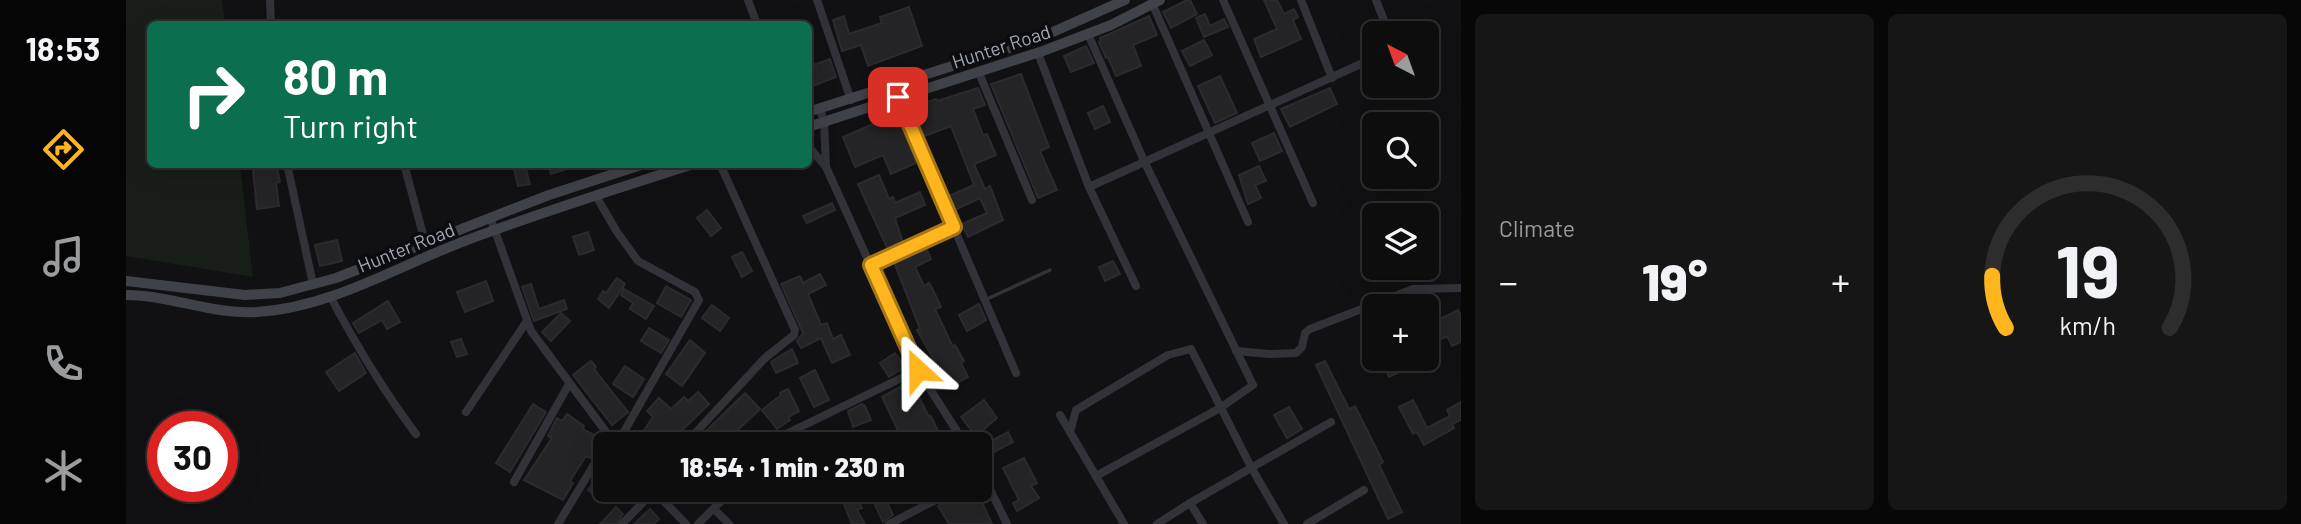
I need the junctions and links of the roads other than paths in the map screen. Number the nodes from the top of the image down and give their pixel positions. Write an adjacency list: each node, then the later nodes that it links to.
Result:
1 (270, 0): 9 (street)
2 (748, 0): 10 (street)
3 (817, 0): 19 (street)
4 (1125, 0): 14 (main road, Hunter Road)
5 (1223, 0): 20 (street)
6 (1301, 0): 17 (street)
7 (1376, 0): 11 (street)
8 (1156, 2): 12 (main road, Hunter Road); 24 (street)
9 (271, 21)
10 (756, 21)
11 (1384, 21)
12 (1088, 34): 13 (main road, Hunter Road); 26 (street)
13 (1038, 53): 16 (main road, Hunter Road); 33 (street)
14 (970, 61): 16 (main road); 19 (main road, Hunter Road)
15 (1362, 64): 17 (street)
16 (977, 73): 18 (main road, Hunter Road); 35 (street)
17 (1332, 78): 20 (street)
18 (898, 97): 22 (main road, Hunter Road); 39 (street)
19 (851, 100): 21 (main road, Hunter Road)
20 (1268, 106): 24 (street); 36 (street)
21 (814, 111): 22 (street)
22 (824, 122): 23 (main road, Hunter Road); 27 (street)
23 (812, 126)
24 (1210, 133): 26 (street); 38 (street)
25 (812, 151): 27 (street)
26 (1145, 163): 33 (street); 52 (street)
27 (826, 167): 42 (street)
28 (288, 168): 45 (street)
29 (405, 168): 41 (street)
30 (631, 168): 37 (main road, Hunter Road)
31 (681, 168): 34 (main road, Hunter Road)
32 (722, 168): 62 (street)
33 (1089, 187): 46 (street)
34 (596, 196): 40 (main road, Hunter Road); 61 (street)
35 (1032, 200)
36 (1313, 203)
37 (490, 217): 40 (street); 41 (main road, Hunter Road)
38 (1248, 222)
39 (954, 227): 42 (street); 50 (street)
40 (494, 230): 49 (main road, Hunter Road); 51 (street)
41 (425, 242): 45 (main road, Hunter Road)
42 (871, 265): 53 (street)
43 (1050, 270): 50 (lane)
44 (126, 281): 45 (main road, Hunter Road)
45 (313, 284)
46 (1136, 286)
47 (1461, 288): 52 (street)
48 (126, 295): 49 (main road, Hunter Road)
49 (330, 296): 66 (street)
50 (985, 300): 54 (street)
51 (527, 321): 55 (street); 57 (street)
52 (1236, 351): 56 (street)
53 (918, 370): 63 (street); 64 (street)
54 (1016, 373)
55 (569, 384): 60 (street); 70 (street)
56 (1220, 408): 65 (street); 67 (street); 69 (street)
57 (466, 412)
58 (1060, 415): 65 (street)
59 (1331, 422): 67 (street)
60 (602, 432)
61 (617, 432)
62 (696, 432)
63 (790, 432)
64 (957, 432)
65 (1070, 432): 69 (street)
66 (416, 434)
67 (1251, 467): 77 (street); 89 (street)
68 (593, 469): 79 (street)
69 (1096, 476): 86 (street)
70 (514, 482)
71 (1364, 490): 90 (street)
72 (992, 495): 85 (street)
73 (643, 502): 80 (street)
74 (664, 502): 81 (street)
75 (721, 502): 78 (street)
76 (932, 502): 84 (street)
77 (1190, 503): 87 (street); 88 (street)
78 (714, 509): 82 (street); 83 (street)
79 (558, 524)
80 (622, 524)
81 (686, 524)
82 (698, 524)
83 (729, 524)
84 (889, 524)
85 (1007, 524)
86 (1124, 524)
87 (1157, 524)
88 (1203, 524)
89 (1284, 524)
90 (1307, 524)

